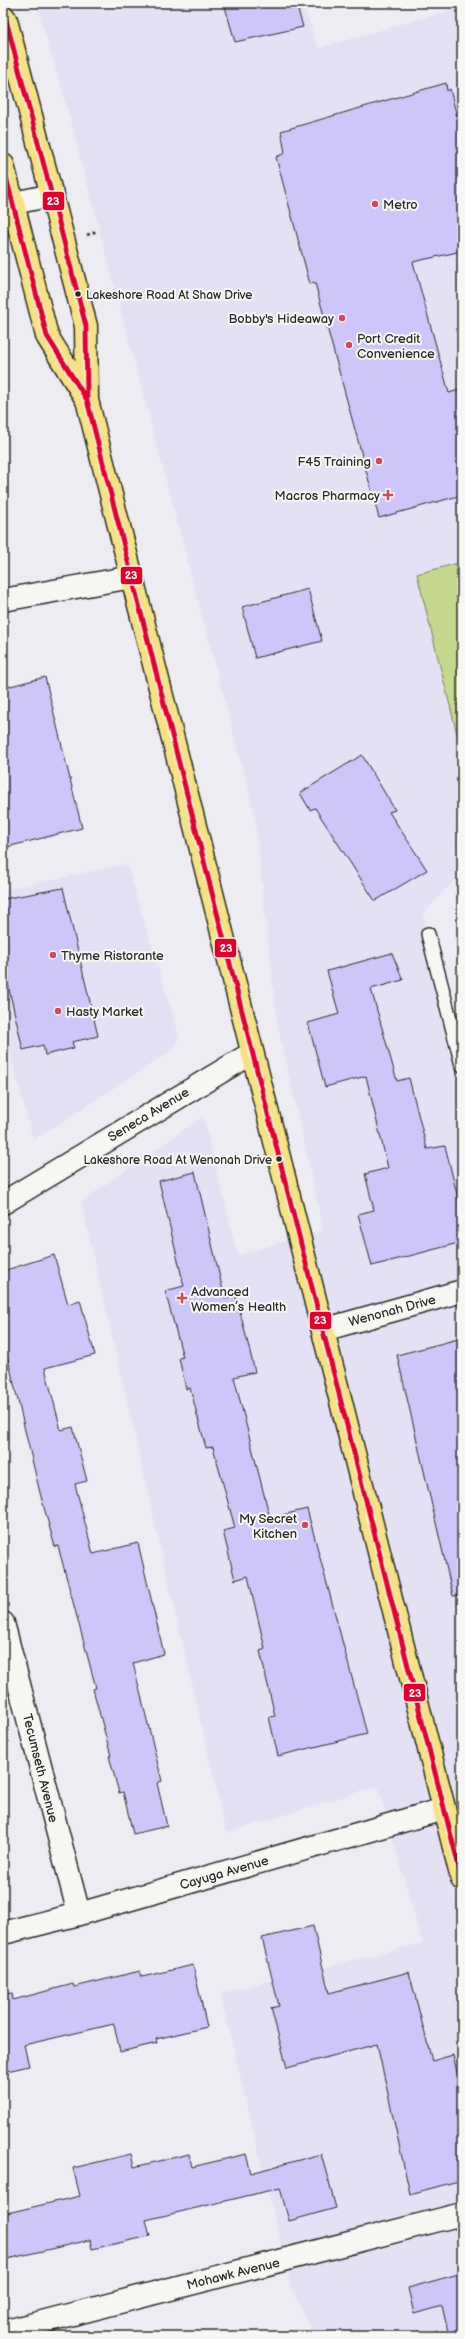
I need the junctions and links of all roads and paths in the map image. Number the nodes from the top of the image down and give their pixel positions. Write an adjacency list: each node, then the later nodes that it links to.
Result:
1 (3, 16): 3 (main road)
2 (3, 165): 4 (main road)
3 (53, 195): 4 (street); 5 (main road)
4 (8, 204): 5 (main road)
5 (87, 400): 6 (main road)
6 (132, 577): 7 (street); 9 (main road)
7 (3, 600)
8 (428, 934): 10 (lane)
9 (252, 1053): 11 (street, Seneca Avenue); 13 (main road)
10 (462, 1065)
11 (3, 1203)
12 (462, 1292): 13 (street, Wenonah Drive)
13 (323, 1330): 15 (main road)
14 (3, 1623): 17 (street, Tecumseth Avenue)
15 (444, 1809): 16 (main road); 17 (street, Cayuga Avenue)
16 (462, 1879)
17 (79, 1914): 18 (street, Cayuga Avenue)
18 (3, 1933)
19 (462, 2214): 20 (street, Mohawk Avenue)
20 (3, 2332)

